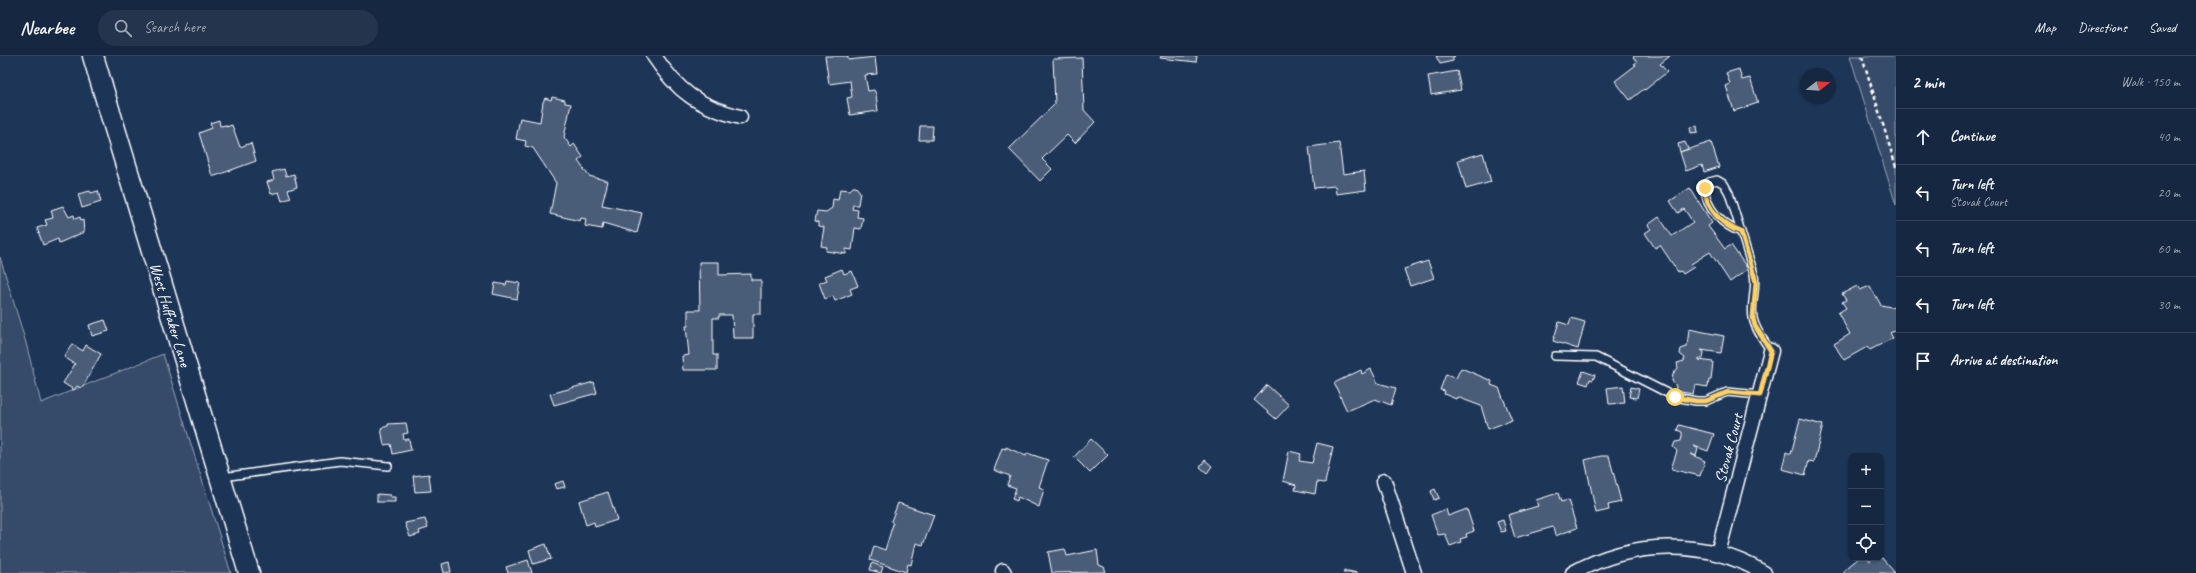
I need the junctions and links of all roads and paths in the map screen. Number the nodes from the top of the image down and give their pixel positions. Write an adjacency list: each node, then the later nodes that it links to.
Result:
1 (92, 56): 11 (street, West Huffaker Lane)
2 (654, 56): 4 (street)
3 (1862, 56): 5 (path)
4 (740, 117)
5 (1896, 167)
6 (1741, 232): 6 (lane); 7 (lane)
7 (1771, 351): 9 (street, Stovak Court)
8 (1555, 356): 9 (lane)
9 (1760, 395): 13 (street, Stovak Court)
10 (388, 466): 11 (lane)
11 (220, 477): 14 (street, West Huffaker Lane)
12 (1384, 481): 15 (street)
13 (1718, 553): 16 (street); 17 (street)
14 (249, 573)
15 (1414, 573)
16 (1573, 573)
17 (1764, 573)

